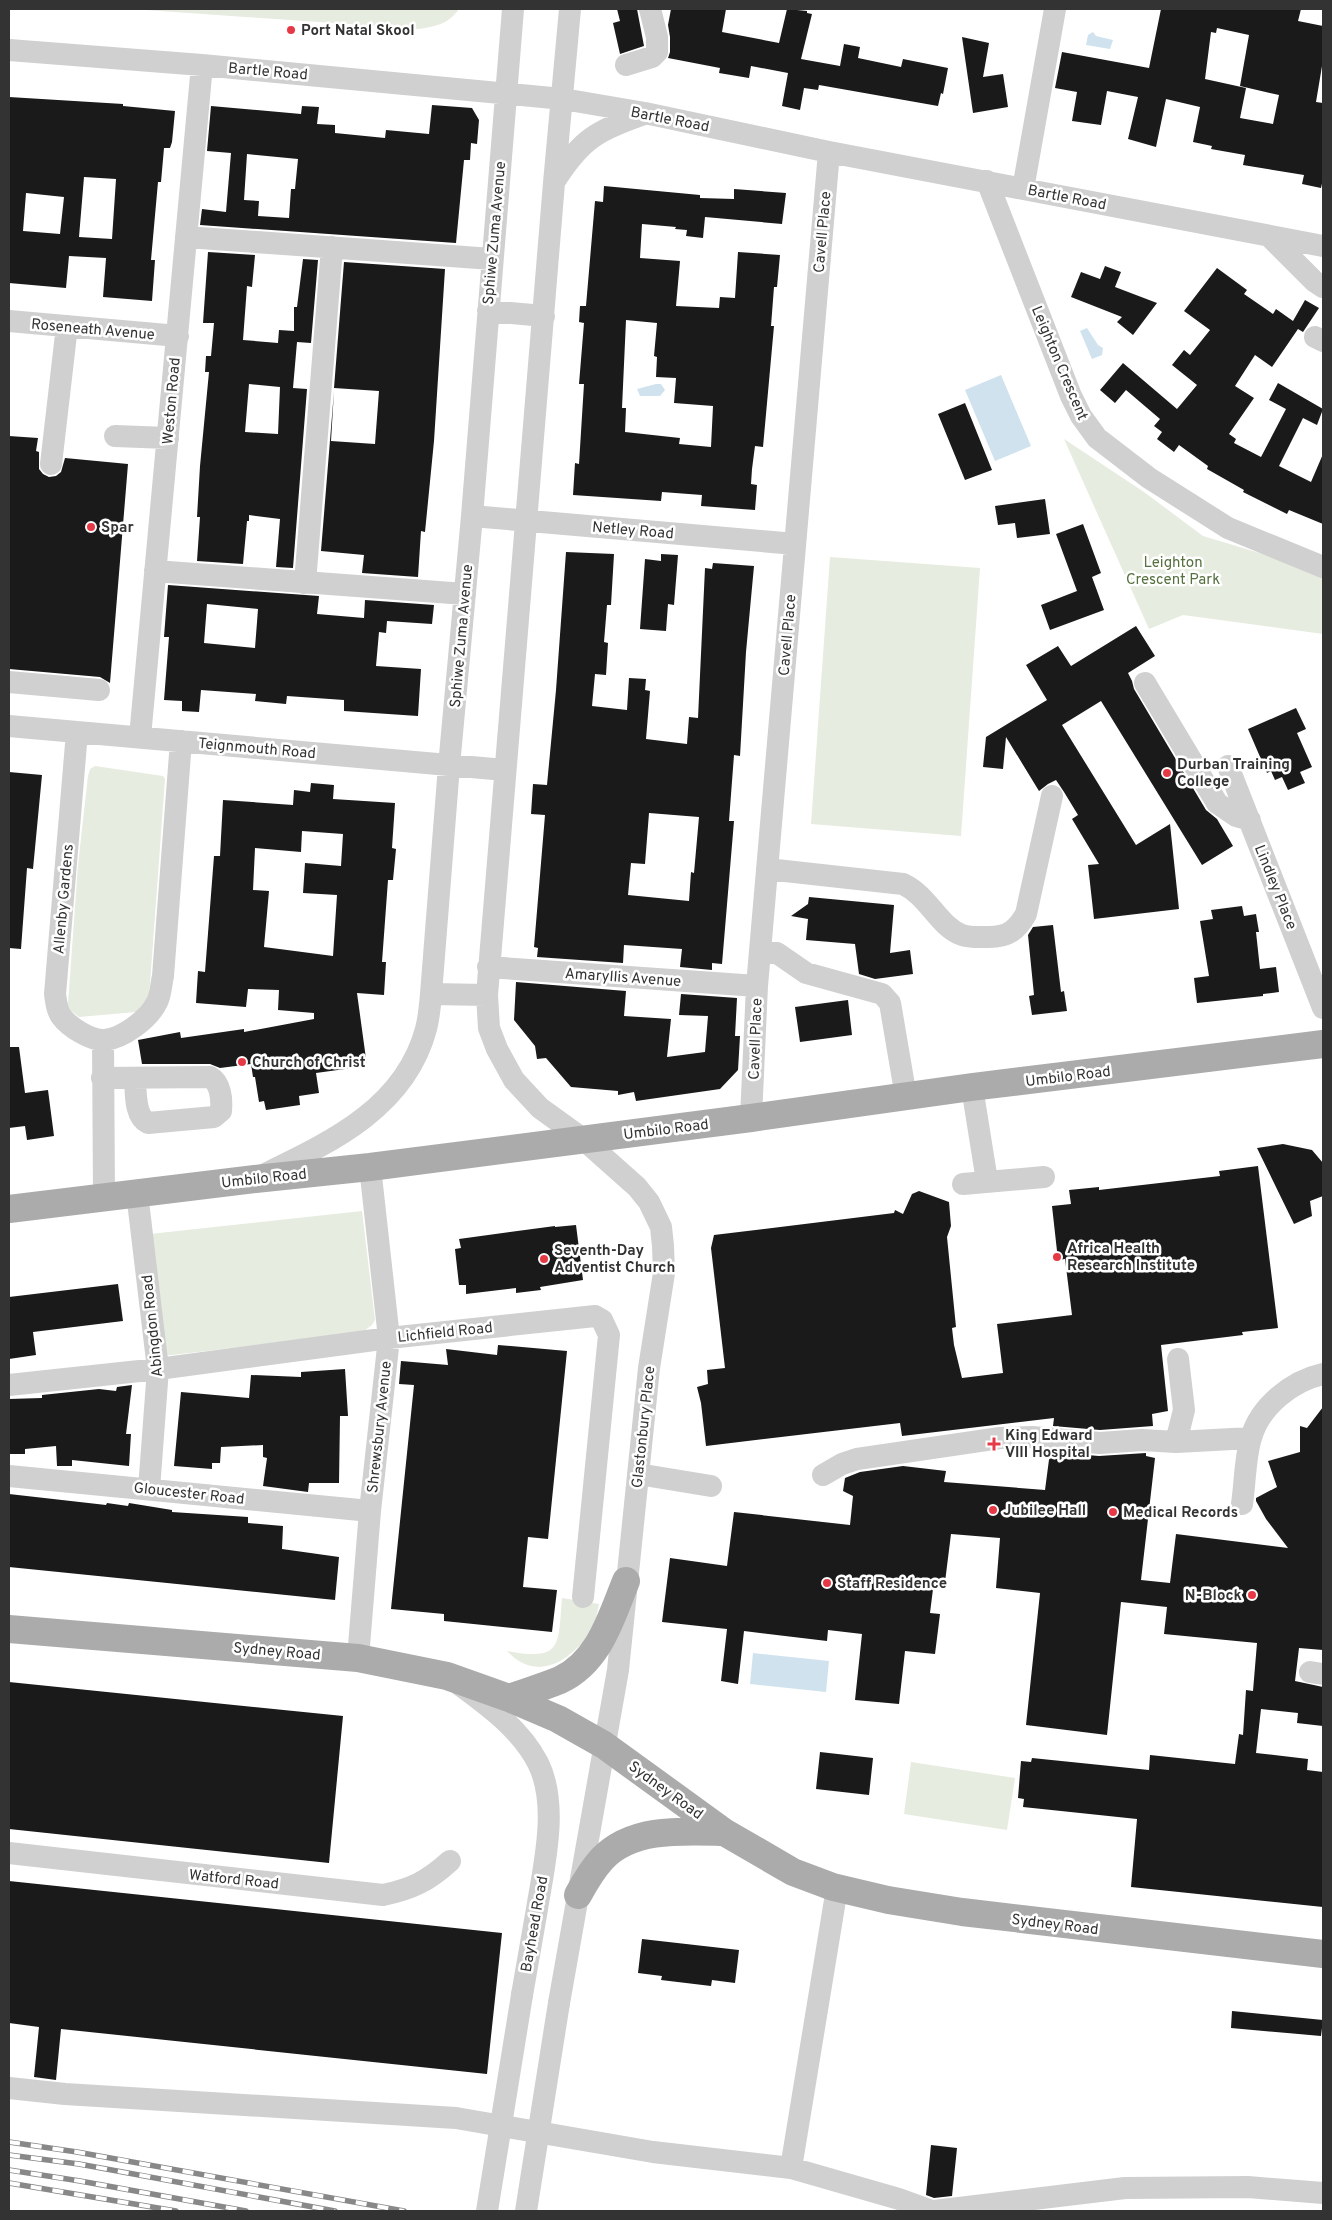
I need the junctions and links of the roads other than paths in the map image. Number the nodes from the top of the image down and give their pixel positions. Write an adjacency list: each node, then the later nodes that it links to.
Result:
1 (513, 9): 8 (street, Sphiwe Zuma Avenue)
2 (570, 9): 9 (street)
3 (650, 9): 7 (street)
4 (1055, 9): 14 (street)
5 (9, 50): 6 (street, Bartle Road)
6 (202, 65): 8 (street, Bartle Road); 16 (street, Weston Road)
7 (626, 65)
8 (505, 93): 9 (street, Bartle Road); 19 (street, Sphiwe Zuma Avenue)
9 (563, 99): 10 (street, Bartle Road); 13 (street)
10 (645, 113): 11 (street, Bartle Road); 13 (street)
11 (829, 152): 12 (street, Bartle Road); 31 (street, Cavell Place)
12 (987, 181): 14 (street, Bartle Road); 32 (street, Leighton Crescent)
13 (554, 183): 22 (street)
14 (1023, 189): 15 (street, Bartle Road)
15 (1269, 236): 17 (street, Bartle Road); 20 (street)
16 (186, 237): 18 (street); 25 (street, Weston Road)
17 (1323, 246)
18 (332, 247): 19 (street); 34 (street)
19 (492, 259): 21 (street, Sphiwe Zuma Avenue)
20 (1323, 287)
21 (488, 311): 22 (street); 29 (street, Sphiwe Zuma Avenue)
22 (544, 316): 30 (street)
23 (9, 321): 24 (street, Roseneath Avenue)
24 (66, 326): 25 (street, Roseneath Avenue); 28 (street)
25 (178, 336): 27 (street, Weston Road)
26 (115, 436): 27 (street)
27 (168, 438): 33 (street, Weston Road)
28 (51, 464)
29 (472, 516): 30 (street, Netley Road); 35 (street, Sphiwe Zuma Avenue)
30 (527, 520): 31 (street, Netley Road); 45 (street)
31 (795, 544): 48 (street, Cavell Place)
32 (1323, 567)
33 (155, 572): 34 (street); 41 (street, Weston Road)
34 (305, 583): 35 (street)
35 (465, 594): 43 (street, Sphiwe Zuma Avenue)
36 (9, 682): 38 (street)
37 (1145, 683): 47 (street)
38 (99, 690)
39 (9, 726): 40 (street, Teignmouth Road)
40 (77, 732): 41 (street, Teignmouth Road); 55 (street, Allenby Gardens)
41 (140, 737): 42 (street, Teignmouth Road)
42 (181, 741): 43 (street, Teignmouth Road); 55 (street)
43 (448, 766): 45 (street, Teignmouth Road); 52 (street, Sphiwe Zuma Avenue)
44 (1228, 766): 47 (street, Lindley Place)
45 (505, 770): 50 (street)
46 (1052, 796): 48 (street)
47 (1250, 820): 54 (street, Lindley Place)
48 (767, 870): 49 (street, Cavell Place)
49 (760, 952): 51 (street, Cavell Place); 60 (street)
50 (488, 967): 51 (street, Amaryllis Avenue); 53 (street)
51 (757, 986): 61 (street, Cavell Place)
52 (431, 994): 53 (street); 65 (street, Sphiwe Zuma Avenue)
53 (487, 995): 62 (street)
54 (1323, 1008)
55 (103, 1040): 57 (street)
56 (1323, 1044): 59 (main road, Umbilo Road)
57 (102, 1078): 58 (street); 69 (street)
58 (135, 1078)
59 (972, 1087): 60 (main road, Umbilo Road); 66 (street)
60 (906, 1096): 61 (main road, Umbilo Road)
61 (752, 1118): 62 (main road, Umbilo Road)
62 (583, 1139): 63 (main road, Umbilo Road); 78 (street, Glastonbury Place)
63 (370, 1167): 65 (main road, Umbilo Road); 71 (street, Shrewsbury Avenue)
64 (1044, 1177): 66 (street)
65 (255, 1178): 68 (main road, Umbilo Road)
66 (988, 1181): 67 (street)
67 (964, 1184)
68 (137, 1193): 69 (main road, Umbilo Road); 73 (street, Abingdon Road)
69 (104, 1196): 70 (main road, Umbilo Road)
70 (9, 1209)
71 (388, 1338): 73 (street, Lichfield Road); 84 (street, Shrewsbury Avenue); 86 (street, Lichfield Road)
72 (1178, 1359): 77 (street)
73 (158, 1369): 75 (street, Lichfield Road); 82 (street, Abingdon Road)
74 (1323, 1374): 76 (street)
75 (9, 1385)
76 (1251, 1438): 77 (street); 83 (street)
77 (1176, 1442): 79 (street)
78 (638, 1474): 81 (street); 85 (street, Glastonbury Place)
79 (822, 1475)
80 (9, 1476): 82 (street, Gloucester Road)
81 (711, 1486)
82 (149, 1489): 84 (street, Gloucester Road)
83 (1242, 1504)
84 (370, 1511): 88 (street, Shrewsbury Avenue)
85 (626, 1581): 90 (main road); 91 (street, Glastonbury Place)
86 (582, 1597)
87 (9, 1629): 88 (main road, Sydney Road)
88 (358, 1658): 89 (main road, Sydney Road)
89 (447, 1676): 90 (main road, Sydney Road); 101 (street, Bayhead Road, bridge)
90 (509, 1698): 91 (main road, Sydney Road)
91 (604, 1745): 92 (main road, Sydney Road); 96 (street)
92 (724, 1832): 95 (main road, Sydney Road); 96 (main road)
93 (9, 1853): 94 (street, Watford Road)
94 (450, 1861)
95 (837, 1888): 97 (main road, Sydney Road); 99 (street)
96 (578, 1895): 102 (street, bridge)
97 (1323, 1954)
98 (9, 2088): 99 (street)
99 (791, 2168): 103 (street)
100 (1323, 2194): 103 (street)
101 (487, 2211)
102 (526, 2211)
103 (933, 2211)

